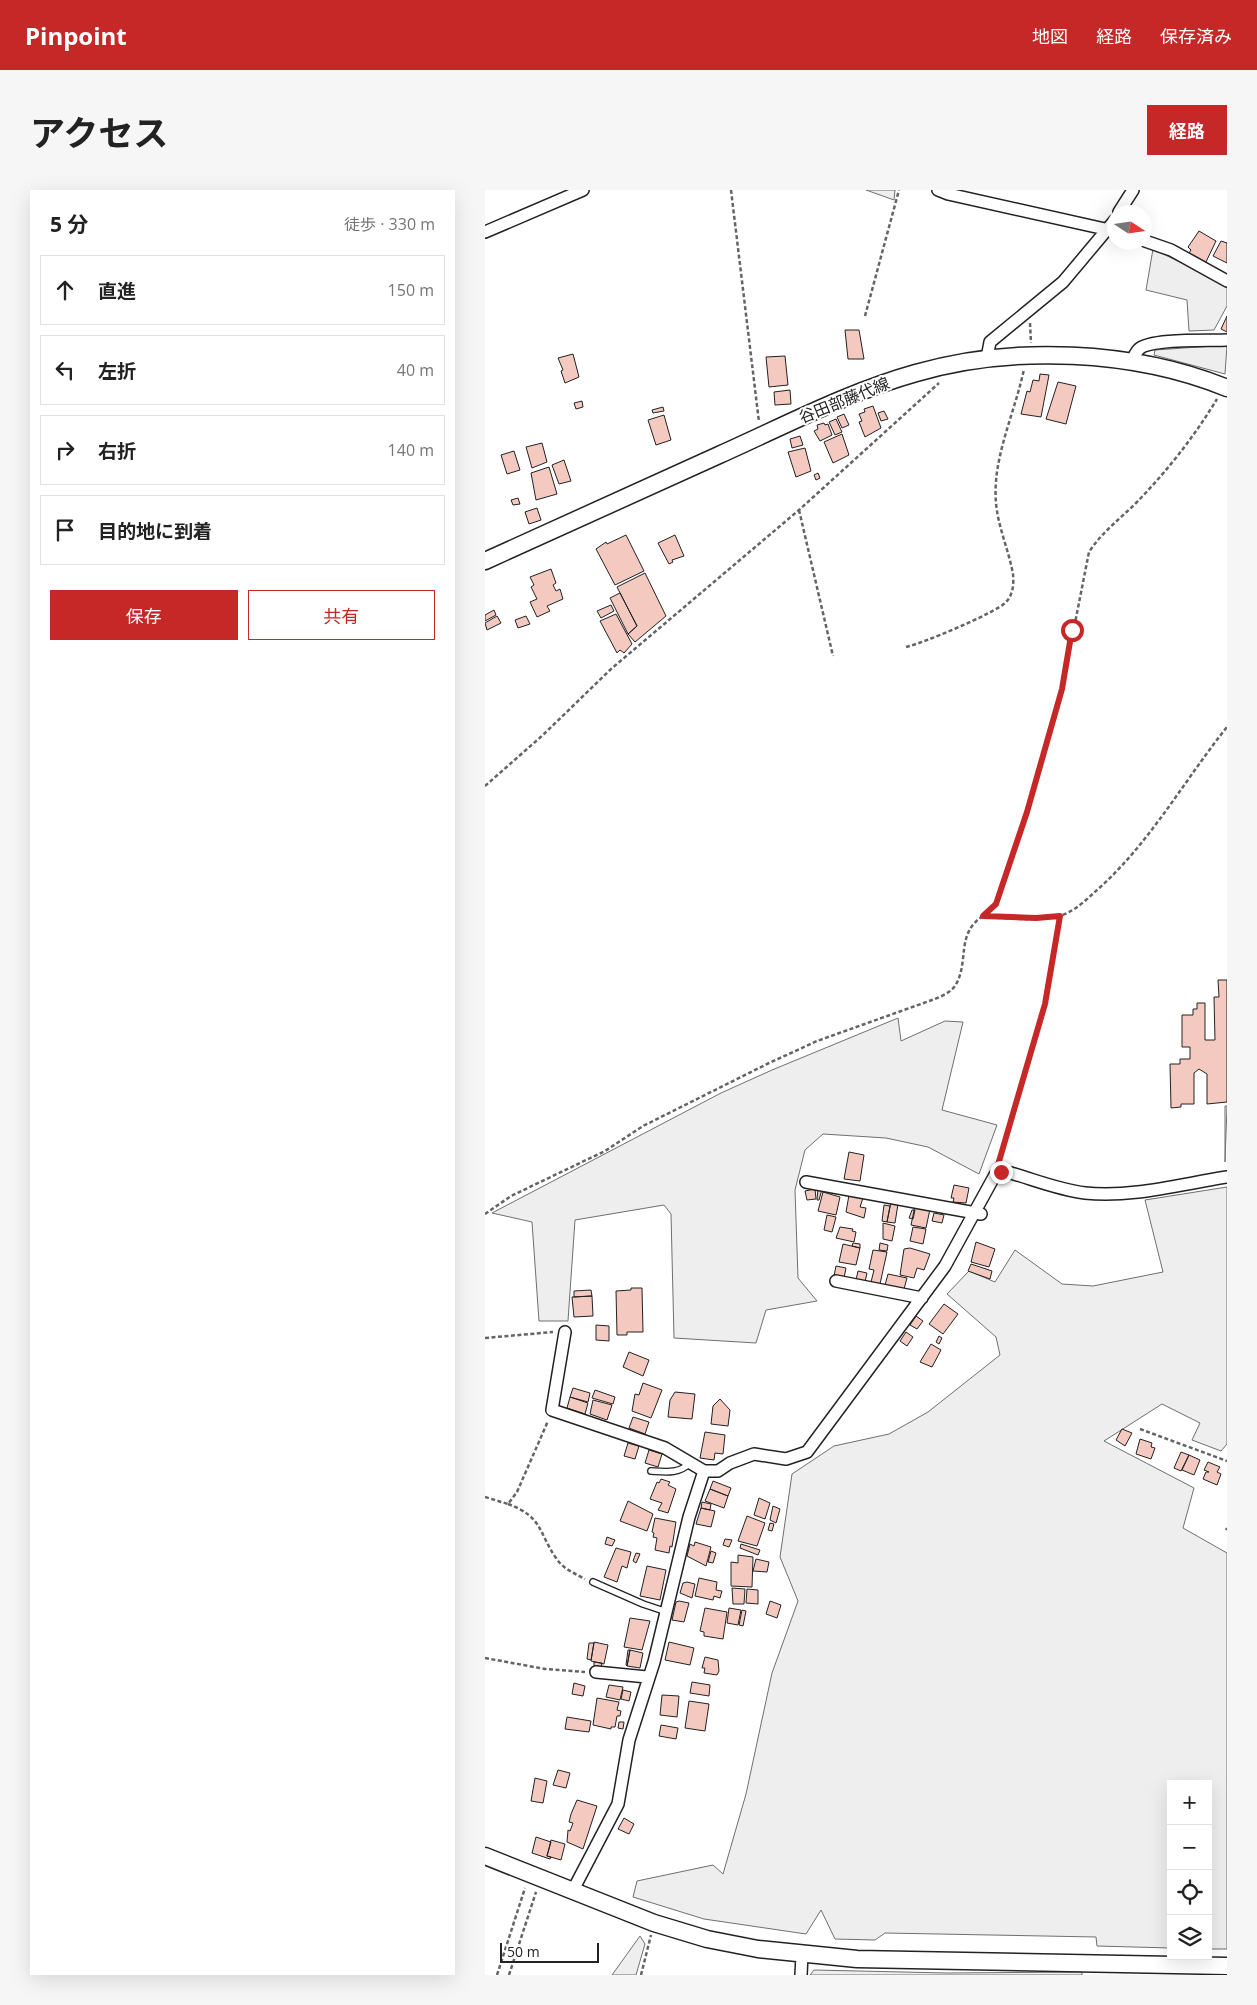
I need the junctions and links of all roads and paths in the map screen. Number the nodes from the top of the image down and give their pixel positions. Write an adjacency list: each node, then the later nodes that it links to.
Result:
1 (583, 190): 8 (street)
2 (731, 190): 20 (path)
3 (899, 190): 13 (path)
4 (938, 190): 7 (street)
5 (1133, 190): 6 (street)
6 (1123, 205)
7 (1107, 226)
8 (485, 232)
9 (1107, 234): 12 (street)
10 (1152, 243): 11 (street)
11 (1227, 281)
12 (1029, 309): 15 (path); 16 (street)
13 (865, 316)
14 (1227, 340): 17 (street)
15 (1028, 356): 16 (main road, 谷田部藤代線); 17 (main road, 谷田部藤代線); 23 (path)
16 (987, 358): 18 (main road, 谷田部藤代線)
17 (1131, 363): 19 (main road, 谷田部藤代線)
18 (944, 366): 20 (main road, 谷田部藤代線); 21 (path)
19 (1226, 387): 27 (path)
20 (762, 435): 22 (main road, 谷田部藤代線)
21 (799, 510): 24 (path); 26 (path)
22 (485, 561)
23 (906, 647)
24 (833, 656)
25 (1227, 727): 28 (path)
26 (485, 786)
27 (983, 916): 28 (path); 33 (path)
28 (1060, 916): 29 (path)
29 (995, 1175): 30 (street); 32 (street)
30 (1227, 1177)
31 (806, 1182): 32 (street)
32 (978, 1213): 35 (street)
33 (485, 1214)
34 (835, 1281): 35 (street)
35 (922, 1298): 43 (street)
36 (565, 1332): 37 (path); 38 (street)
37 (485, 1338)
38 (552, 1410): 41 (street); 45 (path)
39 (1140, 1429): 40 (path)
40 (1227, 1461)
41 (690, 1463): 42 (lane); 43 (street)
42 (651, 1471)
43 (704, 1471): 47 (street)
44 (485, 1497): 45 (path)
45 (508, 1504): 46 (path)
46 (593, 1582): 47 (lane)
47 (667, 1612): 50 (street)
48 (485, 1658): 49 (path)
49 (596, 1672): 50 (street)
50 (647, 1677): 53 (street)
51 (485, 1856): 52 (main road)
52 (535, 1877): 53 (main road); 57 (path); 58 (path)
53 (572, 1892): 54 (main road)
54 (655, 1923): 55 (main road); 59 (path)
55 (802, 1955): 56 (main road); 60 (street)
56 (1227, 1966)
57 (497, 1975)
58 (509, 1975)
59 (641, 1975)
60 (801, 1975)

